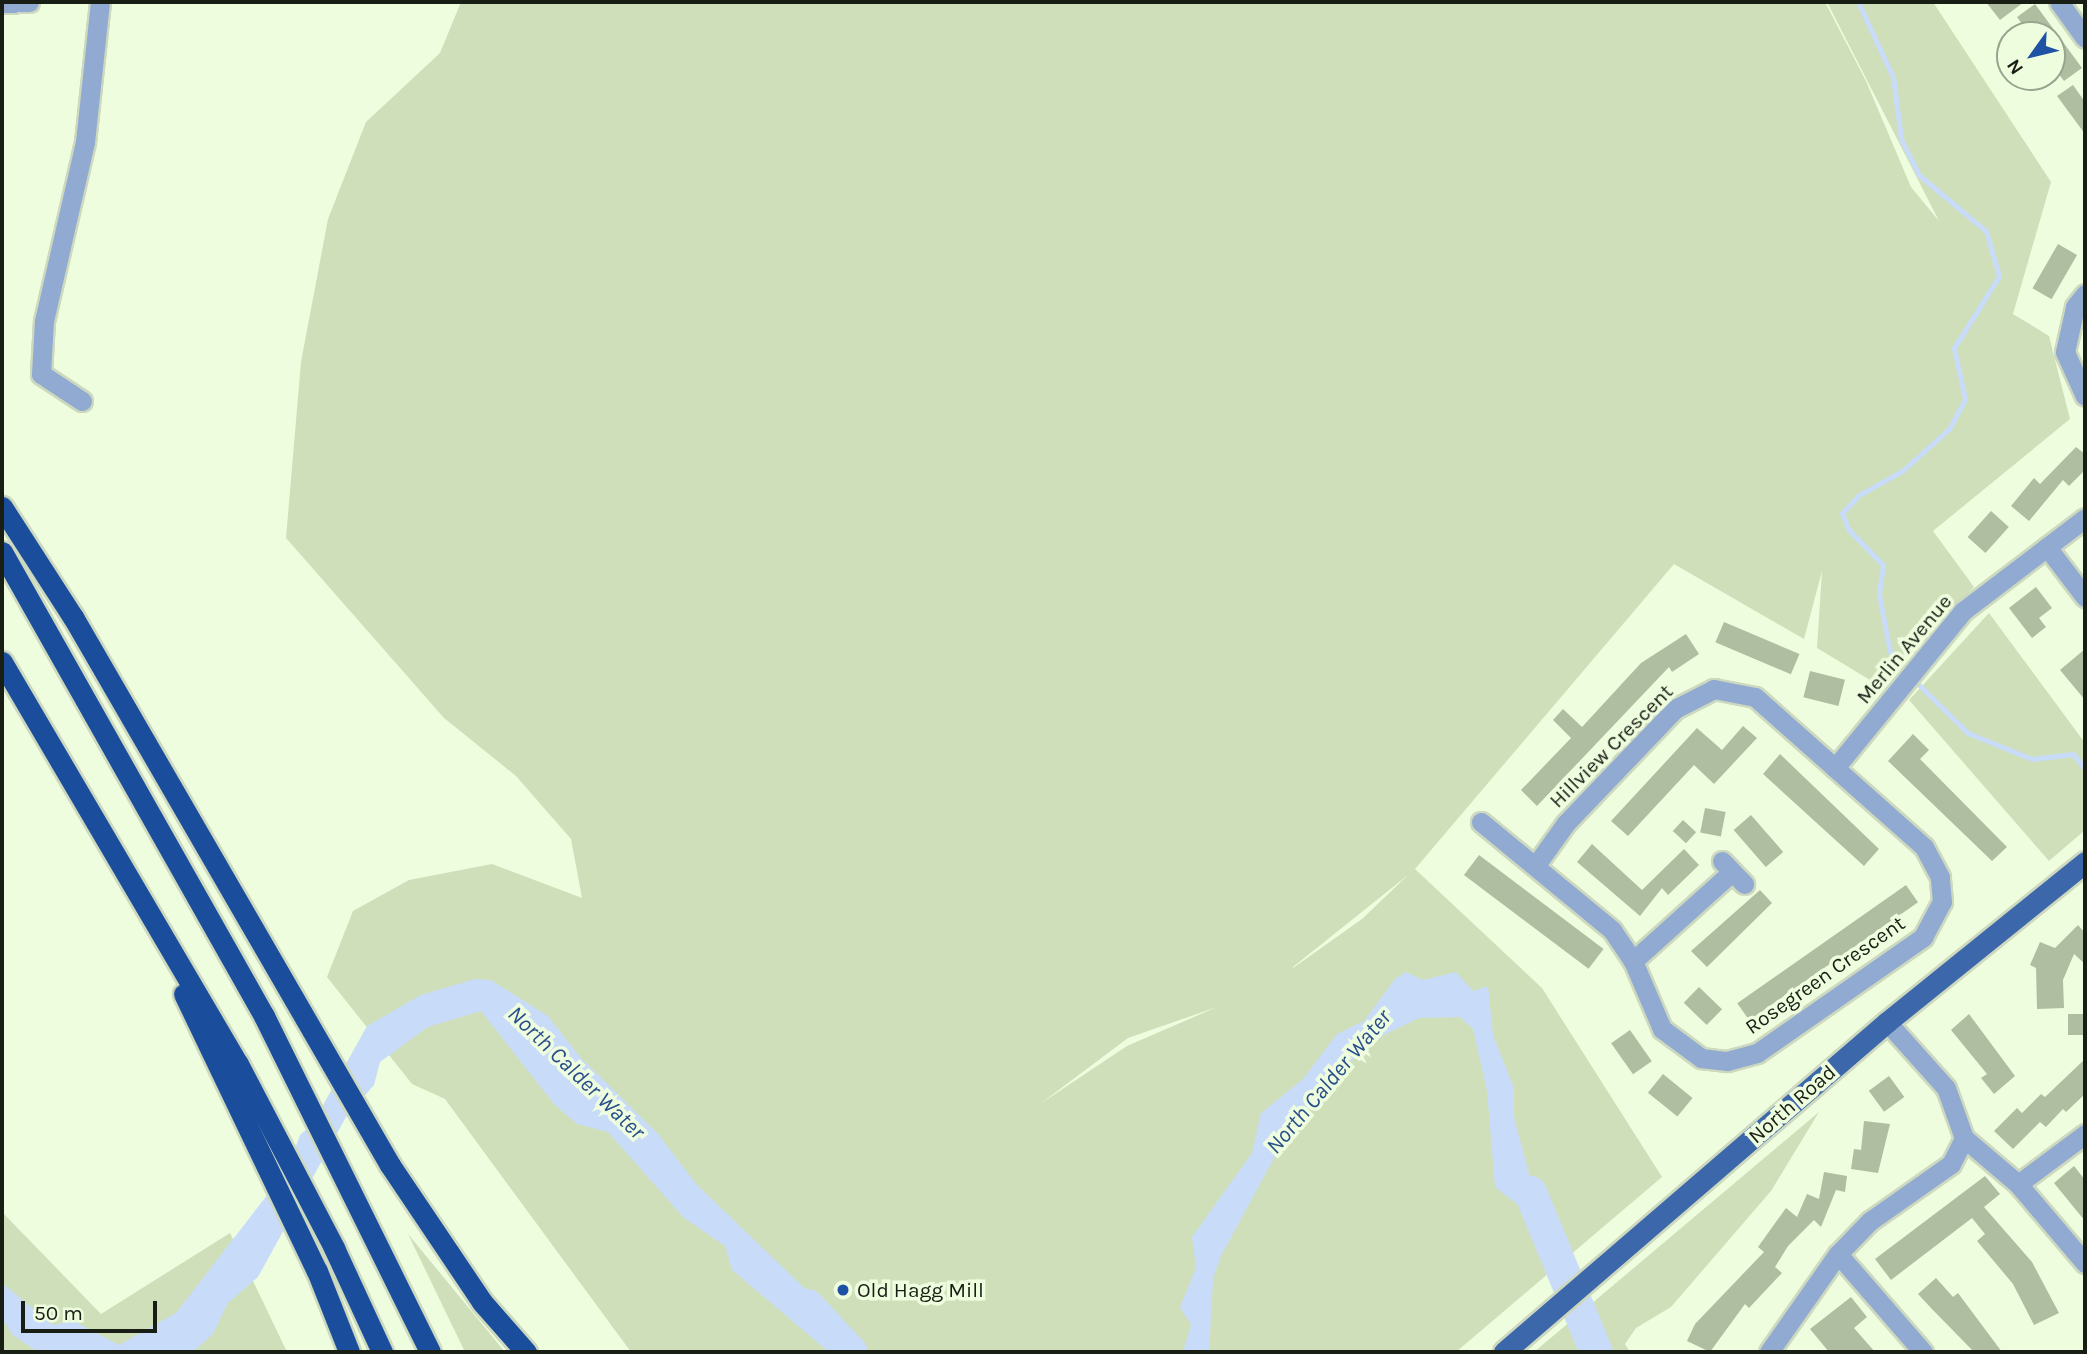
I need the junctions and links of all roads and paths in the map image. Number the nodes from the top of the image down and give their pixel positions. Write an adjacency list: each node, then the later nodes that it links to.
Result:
1 (29, 2): 4 (street)
2 (100, 2): 8 (street)
3 (2059, 2): 5 (street)
4 (2, 3)
5 (2085, 36)
6 (2085, 294): 7 (street)
7 (2085, 396)
8 (82, 401)
9 (2, 507): 31 (highway)
10 (2085, 518): 11 (street, Merlin Avenue)
11 (2047, 547): 13 (street); 15 (street, Merlin Avenue)
12 (2, 552): 30 (highway)
13 (2085, 597)
14 (2, 662): 20 (highway)
15 (1835, 768): 18 (street, Hillview Crescent); 21 (street, Rosegreen Crescent)
16 (1481, 822): 18 (street, Rosegreen Crescent)
17 (2085, 862): 22 (main road, North Road)
18 (1536, 865): 21 (street, Rosegreen Crescent)
19 (1732, 873): 21 (street)
20 (138, 889): 28 (highway); 29 (highway)
21 (1633, 961)
22 (1887, 1022): 24 (street); 32 (main road, North Road)
23 (2085, 1134): 25 (street)
24 (1964, 1138): 25 (street); 26 (street)
25 (2018, 1184): 27 (street)
26 (1838, 1254): 33 (street); 34 (street)
27 (2085, 1263)
28 (349, 1352)
29 (382, 1352)
30 (430, 1352)
31 (526, 1352)
32 (1504, 1352)
33 (1769, 1352)
34 (1923, 1352)

